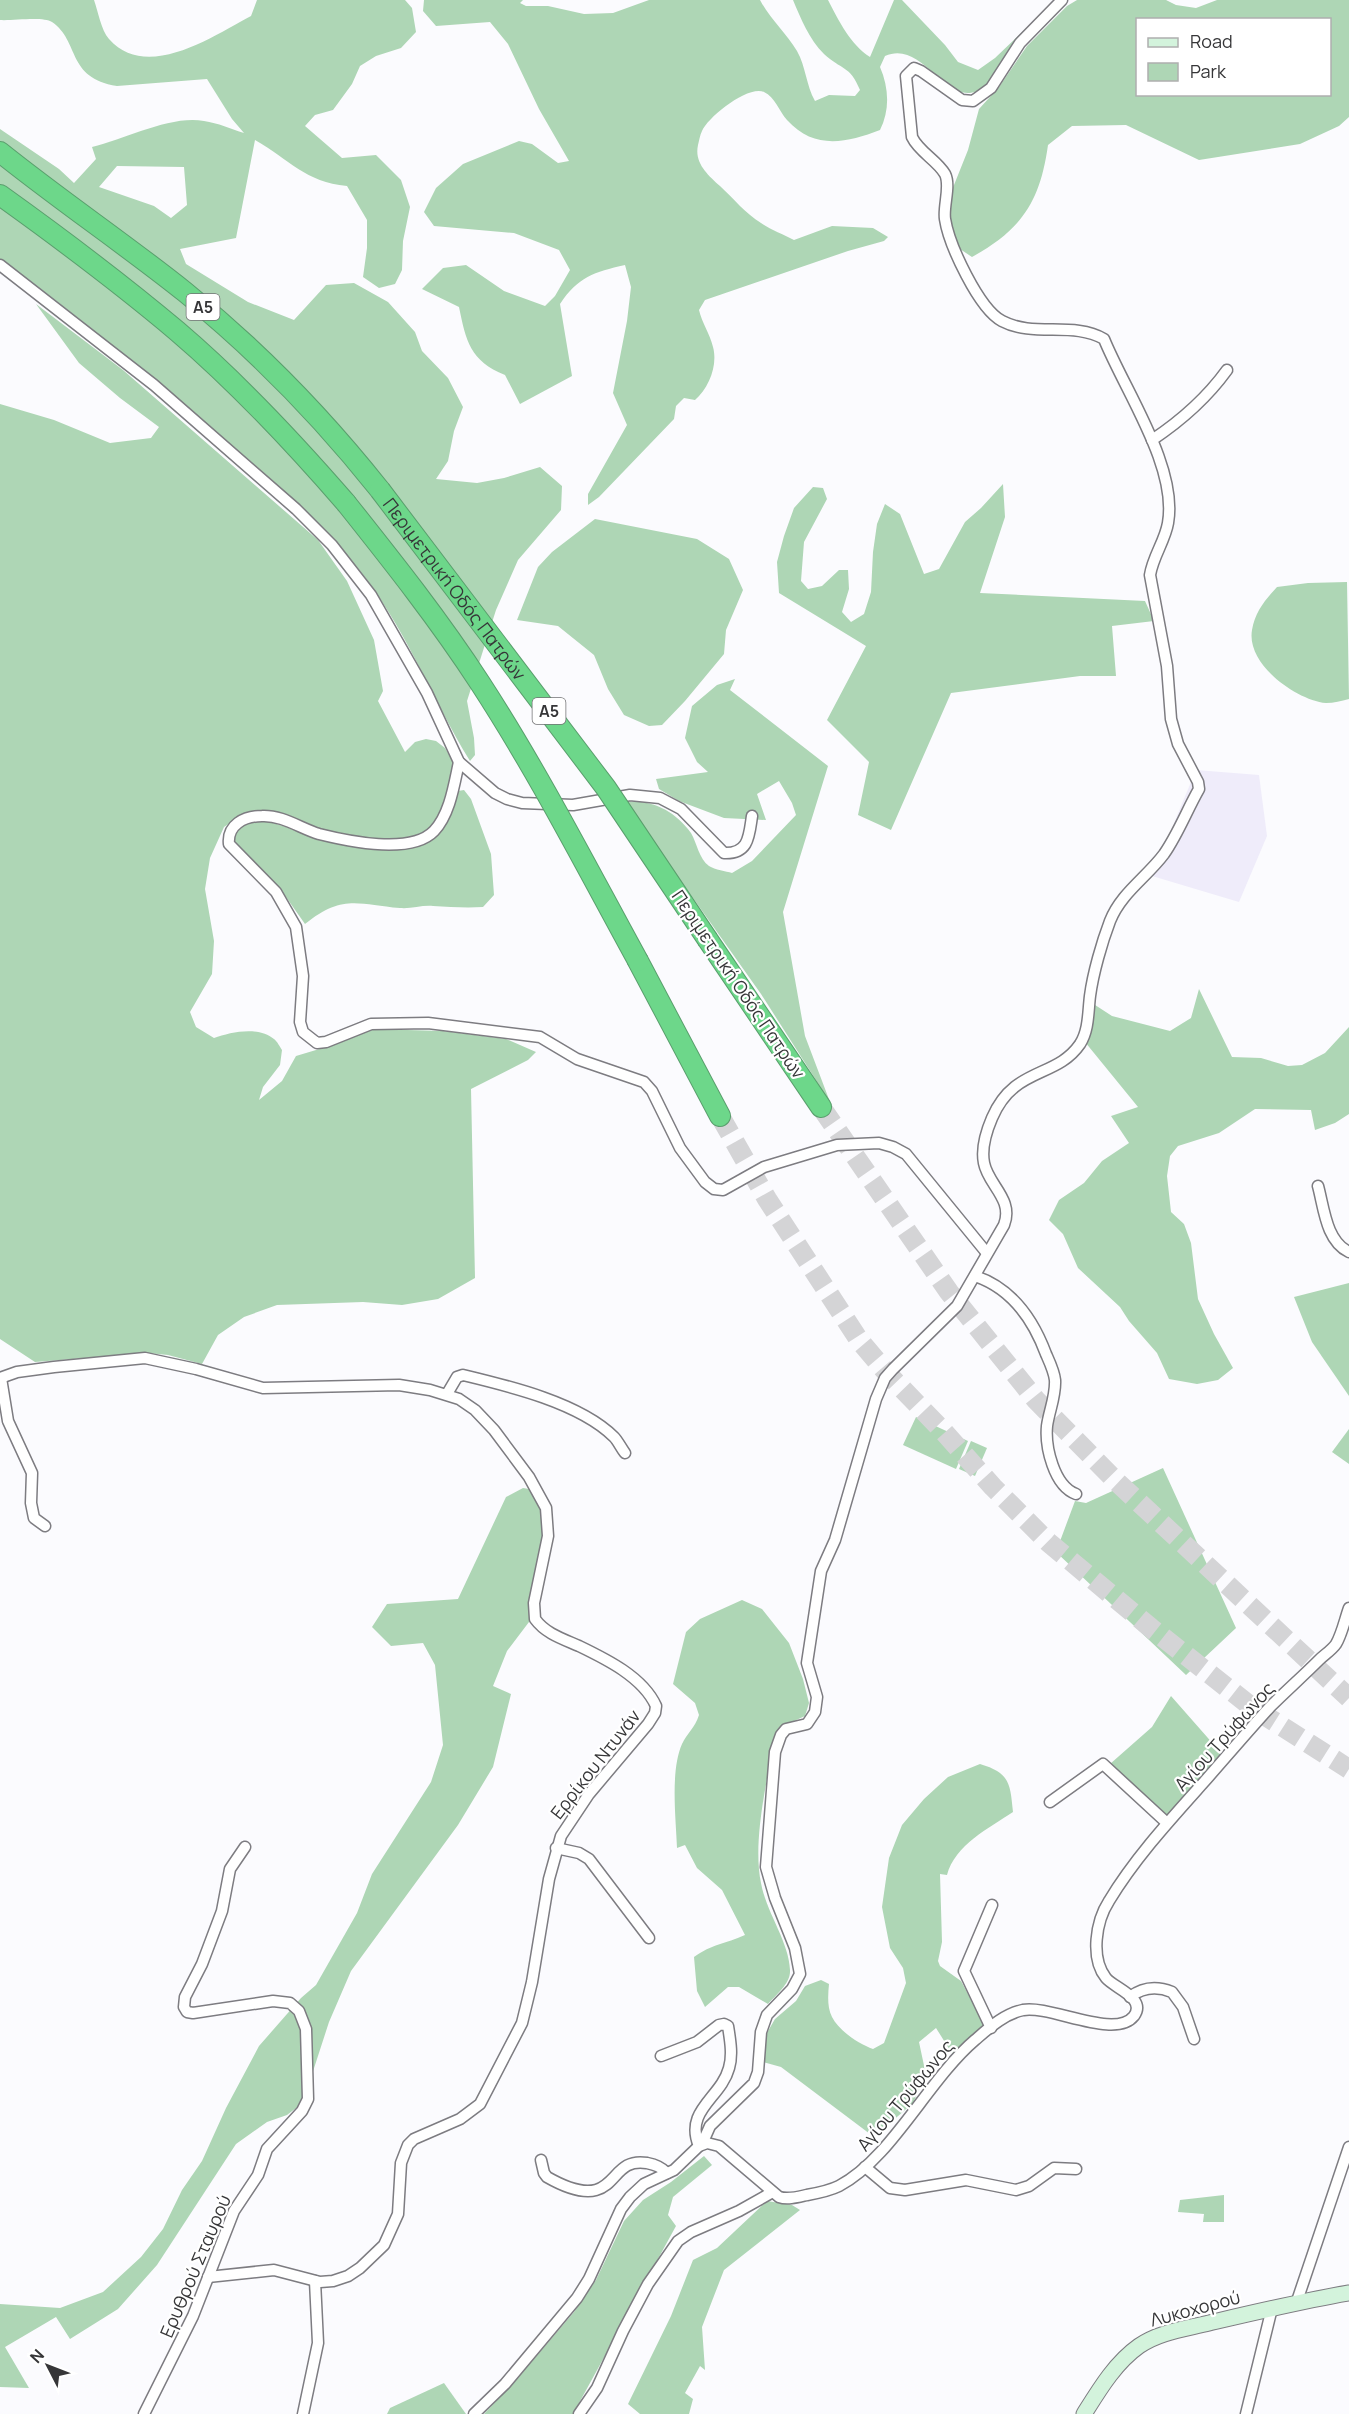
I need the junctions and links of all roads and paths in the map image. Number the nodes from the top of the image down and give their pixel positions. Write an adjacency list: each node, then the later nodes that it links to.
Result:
1 (1062, 0): 6 (street)
2 (0, 152): 9 (highway, Περιμετρική Οδός Πατρών / Α5, bridge)
3 (0, 195): 10 (highway, Περιμετρική Οδός Πατρών / Α5, bridge)
4 (0, 265): 7 (street)
5 (1227, 370): 6 (street)
6 (1152, 440): 12 (street)
7 (459, 762): 8 (street); 12 (street)
8 (752, 816)
9 (821, 1107)
10 (720, 1116)
11 (1318, 1186): 13 (street)
12 (986, 1252): 14 (street)
13 (1349, 1252)
14 (975, 1276): 18 (street); 31 (street)
15 (1, 1378): 16 (street, Ερρίκου Ντυνάν); 19 (street)
16 (447, 1394): 17 (street); 24 (street, Ερρίκου Ντυνάν)
17 (625, 1453)
18 (1076, 1494)
19 (45, 1526)
20 (1349, 1608): 22 (street, Αγίου Τρύφωνος)
21 (1050, 1802): 22 (street)
22 (1167, 1823): 27 (street, Αγίου Τρύφωνος)
23 (245, 1847): 38 (street, Ερυθρού Σταυρού)
24 (556, 1848): 26 (street); 39 (street, Ερρίκου Ντυνάν)
25 (992, 1905): 28 (street)
26 (649, 1938)
27 (1130, 1996): 28 (street, Αγίου Τρύφωνος); 29 (street)
28 (991, 2028): 34 (street, Αγίου Τρύφωνος)
29 (1194, 2039)
30 (661, 2056): 31 (street)
31 (700, 2145): 36 (street); 37 (street)
32 (1349, 2147): 41 (street)
33 (541, 2160): 36 (street)
34 (865, 2167): 35 (street); 37 (street, Αγίου Τρύφωνος)
35 (1077, 2169)
36 (667, 2173): 45 (street)
37 (771, 2193): 46 (street)
38 (208, 2277): 39 (street, Ερρίκου Ντυνάν); 43 (street, Ερυθρού Σταυρού)
39 (315, 2281): 44 (street)
40 (1349, 2293): 41 (street, Λυκοχορού)
41 (1297, 2301): 42 (street, Λυκοχορού)
42 (1272, 2308): 47 (street, Λυκοχορού); 48 (street)
43 (144, 2414)
44 (303, 2414)
45 (474, 2414)
46 (579, 2414)
47 (1084, 2414)
48 (1246, 2414)

